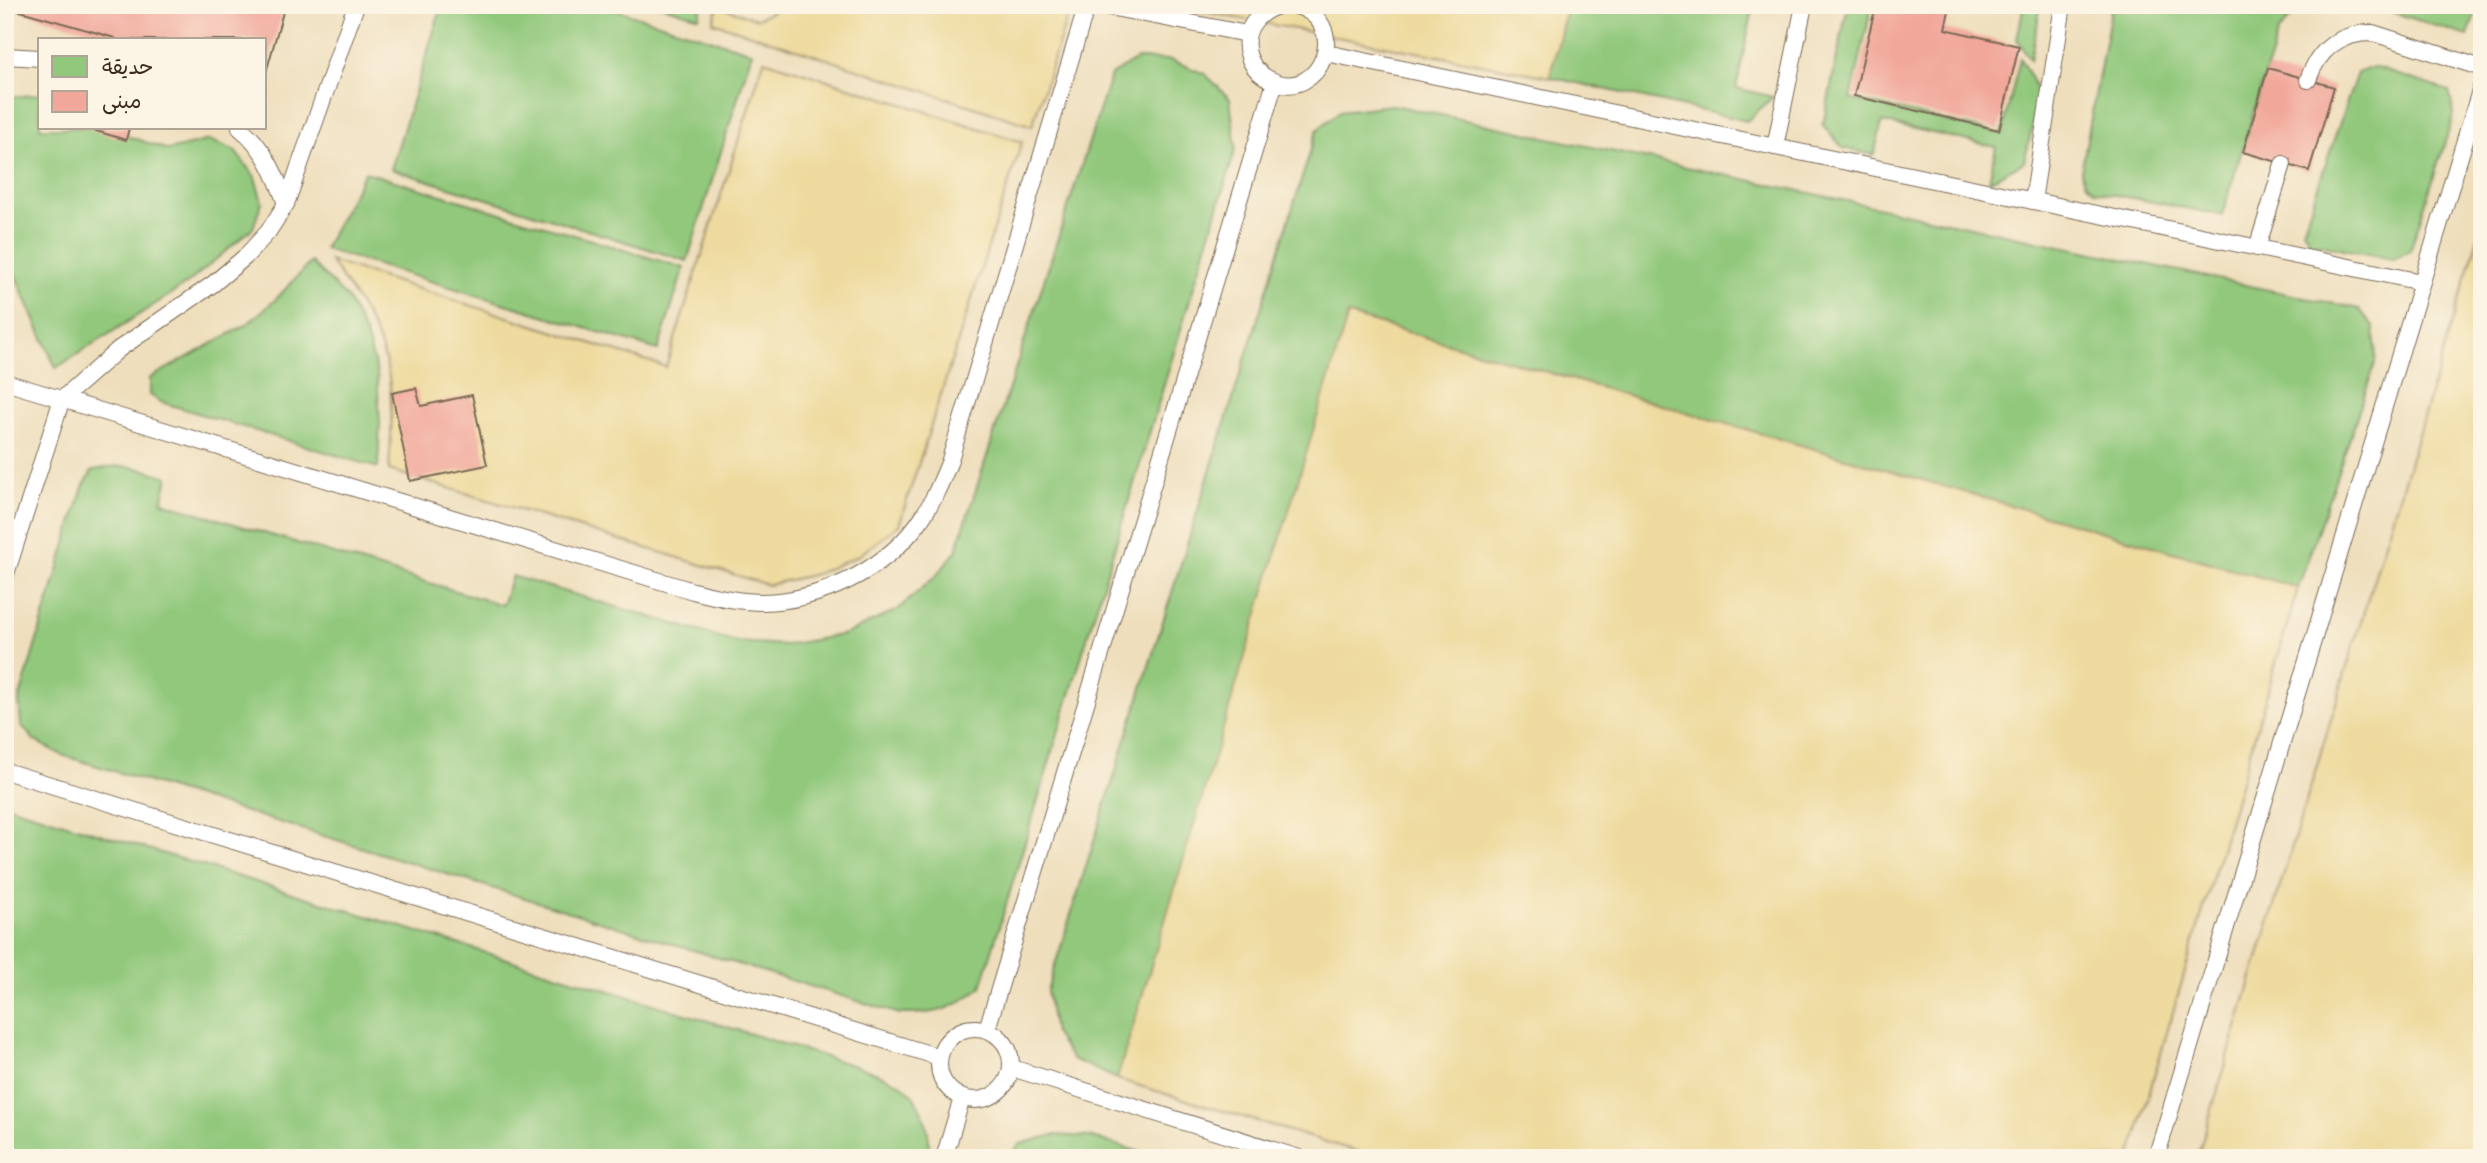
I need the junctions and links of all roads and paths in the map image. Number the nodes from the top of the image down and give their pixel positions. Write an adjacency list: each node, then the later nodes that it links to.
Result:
1 (356, 5): 20 (lane)
2 (1087, 5): 24 (lane)
3 (1099, 5): 8 (lane)
4 (1282, 5): 8 (lane)
5 (1292, 5): 9 (lane)
6 (1804, 5): 17 (lane)
7 (2063, 5): 19 (lane)
8 (1247, 34): 14 (lane)
9 (1326, 53): 14 (lane); 17 (lane)
10 (5, 56): 11 (lane)
11 (38, 58)
12 (2482, 68): 13 (lane)
13 (2308, 80)
14 (1275, 82): 27 (lane)
15 (2482, 84): 22 (lane)
16 (242, 130): 20 (lane)
17 (1775, 147): 19 (lane)
18 (2283, 164): 21 (lane)
19 (2033, 201): 21 (lane)
20 (286, 204): 24 (lane)
21 (2257, 248): 22 (lane)
22 (2421, 282): 33 (lane)
23 (5, 382): 24 (lane)
24 (62, 399): 25 (lane)
25 (5, 577)
26 (5, 771): 28 (lane)
27 (987, 1029): 28 (lane); 29 (lane)
28 (939, 1057): 30 (lane)
29 (1012, 1068): 30 (lane); 32 (lane)
30 (962, 1098): 31 (lane)
31 (944, 1158)
32 (1299, 1158)
33 (2156, 1158)

